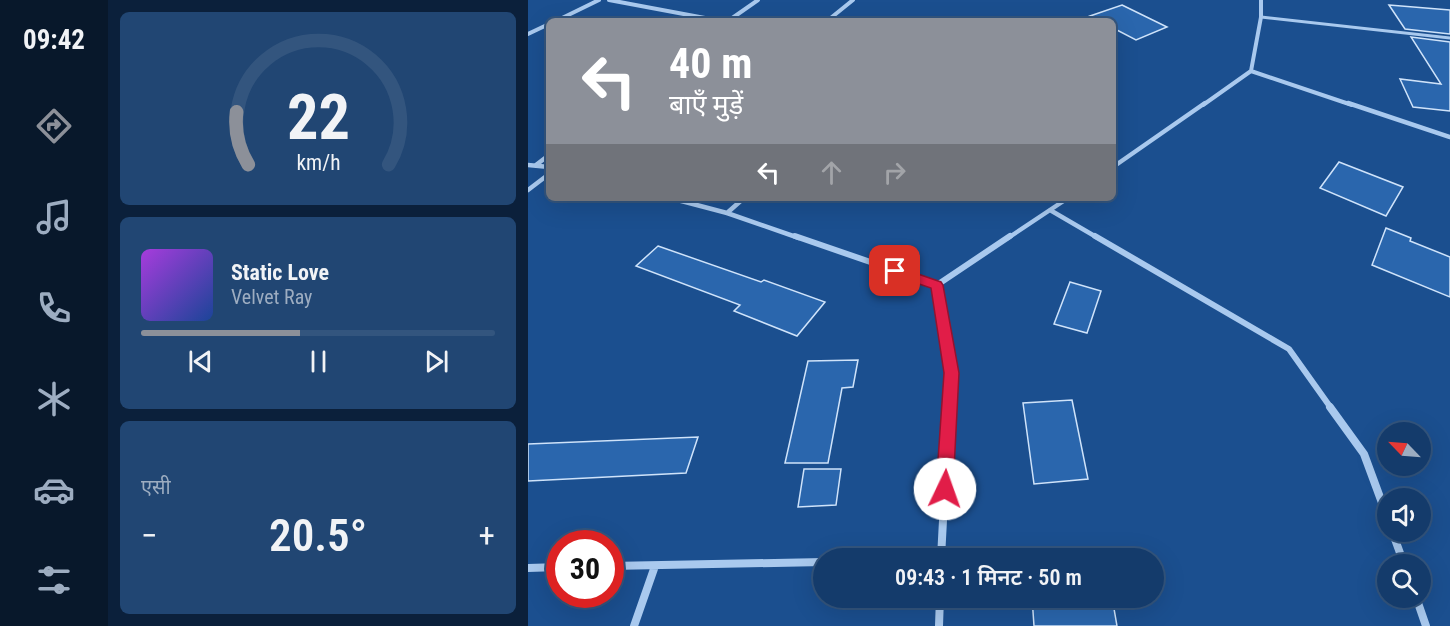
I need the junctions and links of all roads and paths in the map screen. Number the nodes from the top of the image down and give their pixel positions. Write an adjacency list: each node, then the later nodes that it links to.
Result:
1 (599, 0): 7 (street)
2 (609, 0): 8 (street)
3 (758, 0): 9 (street)
4 (853, 0): 10 (street)
5 (1261, 0): 6 (street)
6 (1261, 17): 13 (lane); 14 (street)
7 (562, 18)
8 (706, 18)
9 (732, 18)
10 (831, 18)
11 (546, 25): 12 (street)
12 (528, 34)
13 (1450, 38)
14 (1251, 71): 15 (street); 18 (street)
15 (1450, 136)
16 (546, 157): 19 (street)
17 (528, 165): 19 (street)
18 (1116, 165)
19 (535, 166): 20 (street)
20 (546, 167)
21 (546, 176): 22 (street)
22 (528, 190)
23 (681, 201): 27 (street)
24 (741, 201): 27 (street)
25 (1064, 201): 26 (street)
26 (1050, 210): 28 (street); 29 (street)
27 (727, 213): 28 (street)
28 (937, 285): 30 (street)
29 (1377, 489)
30 (942, 548)
31 (813, 562): 33 (street)
32 (624, 566): 33 (street)
33 (655, 566): 38 (street)
34 (546, 567): 35 (street)
35 (528, 568)
36 (940, 608): 39 (street)
37 (1420, 608): 40 (street)
38 (634, 626)
39 (939, 626)
40 (1426, 626)

